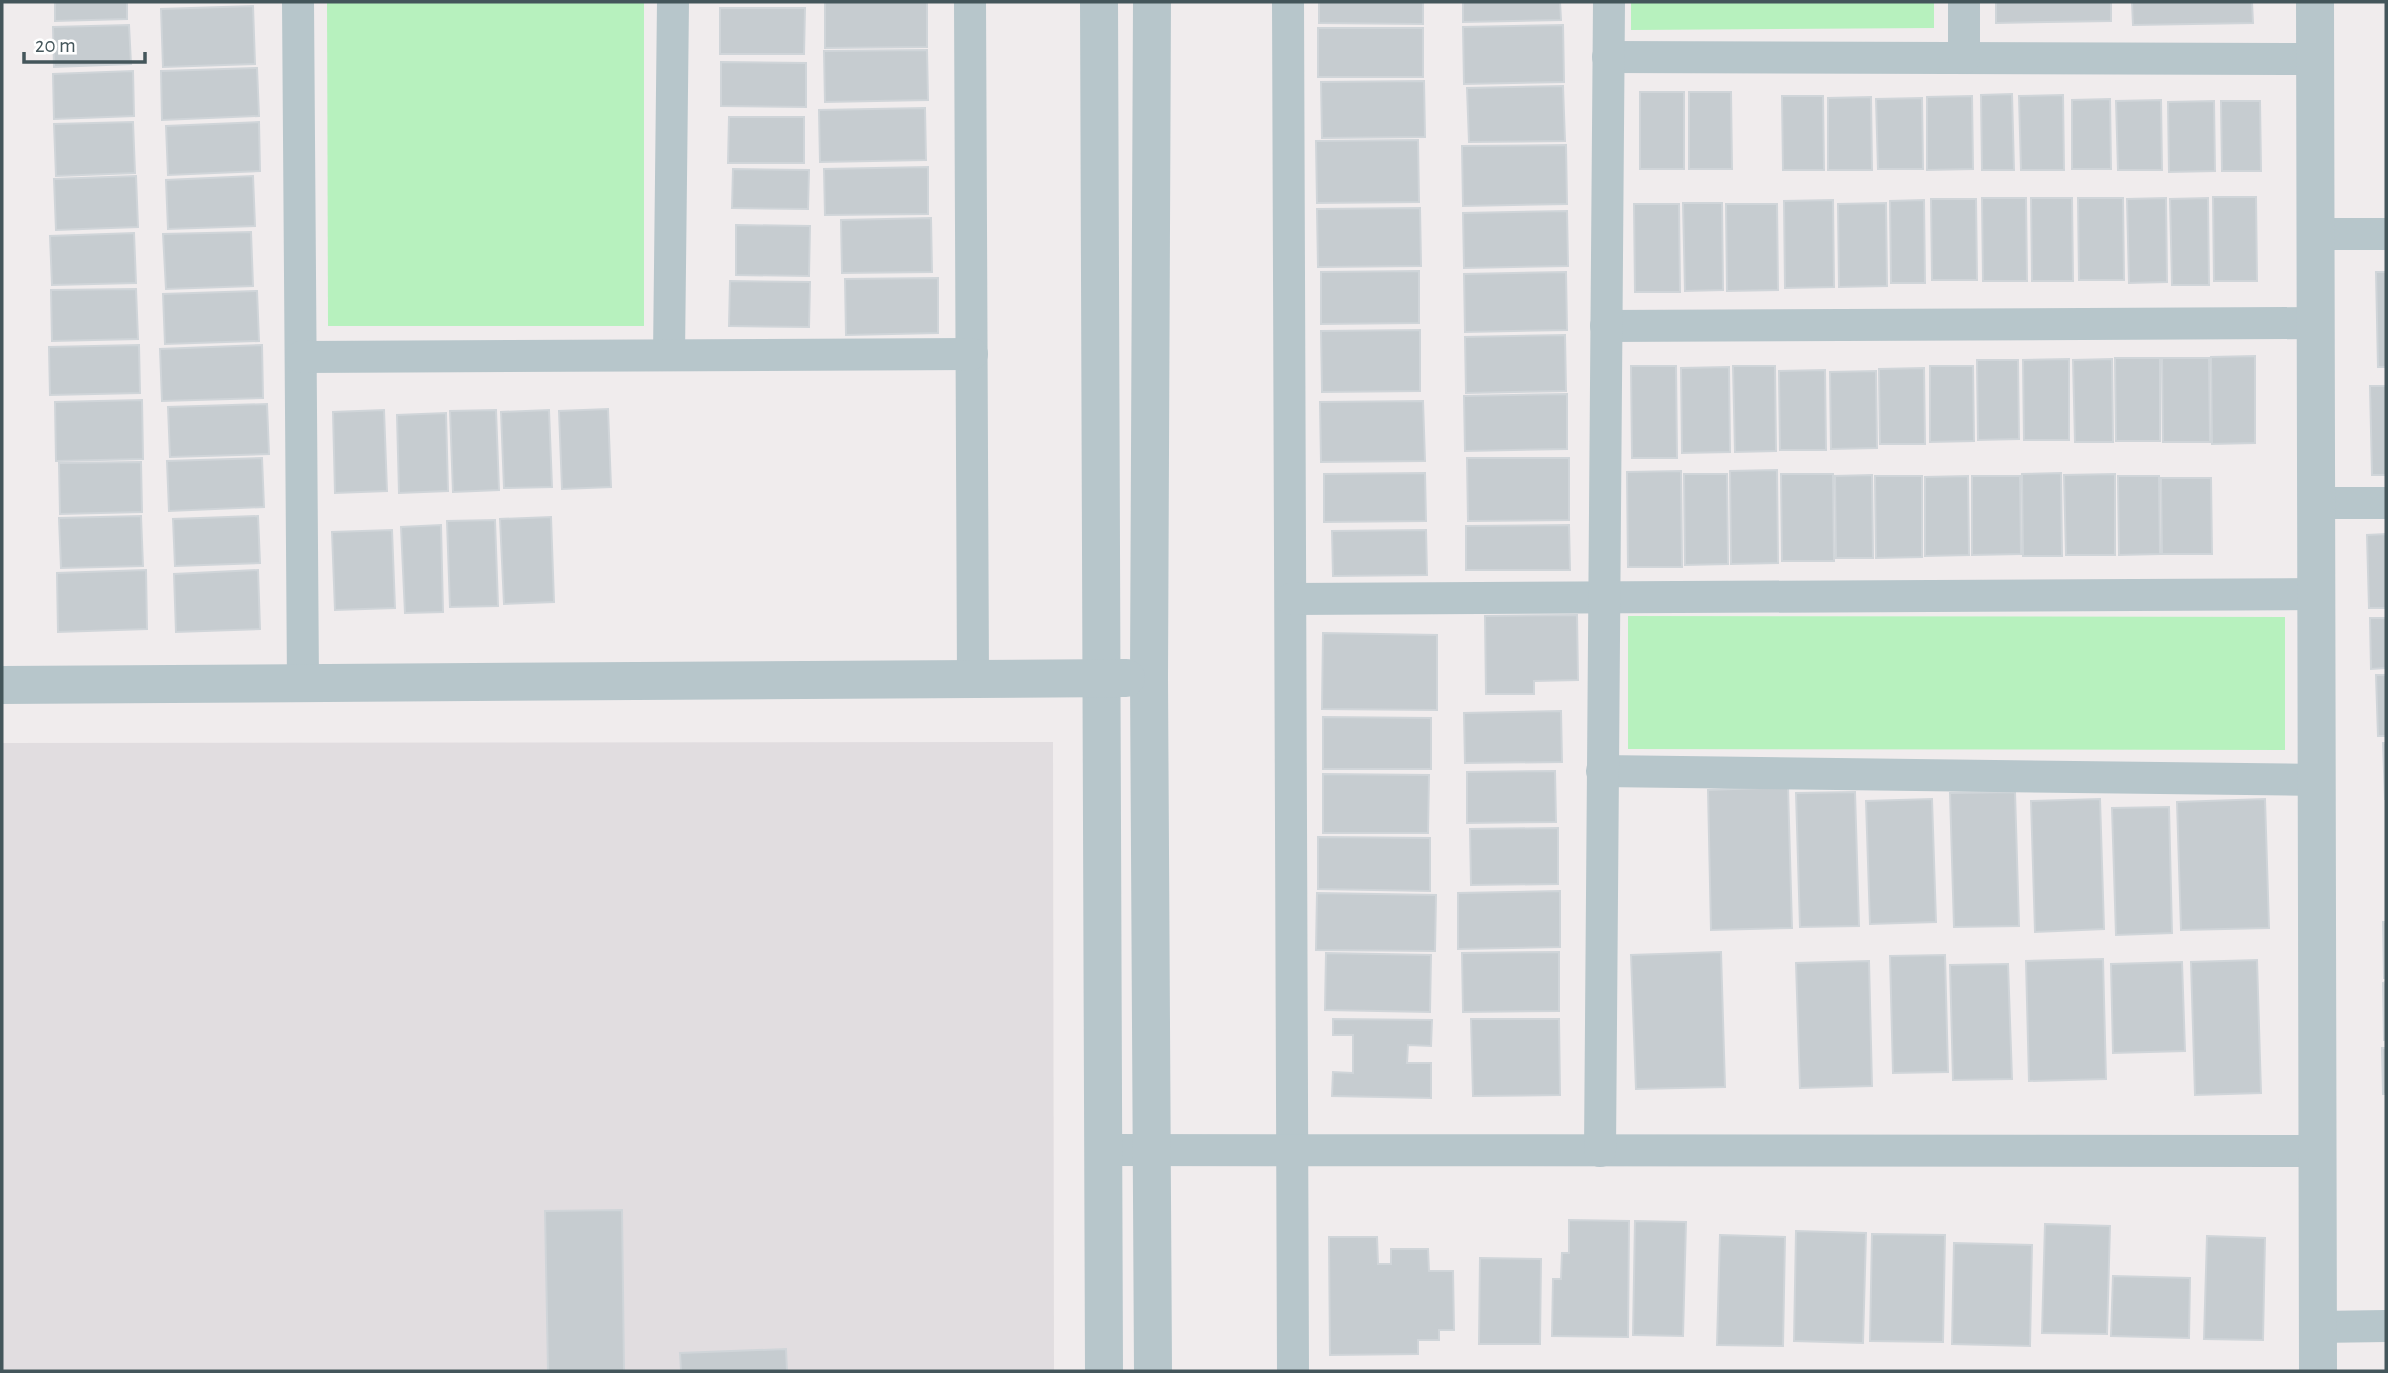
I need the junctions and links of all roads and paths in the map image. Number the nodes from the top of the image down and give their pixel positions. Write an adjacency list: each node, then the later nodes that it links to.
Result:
1 (298, 2): 19 (street)
2 (673, 2): 18 (street)
3 (970, 2): 17 (street)
4 (1099, 2): 27 (street)
5 (1152, 2): 25 (street)
6 (1288, 2): 24 (street)
7 (1609, 2): 10 (street)
8 (1964, 2): 11 (street)
9 (2315, 2): 12 (street)
10 (1608, 57): 11 (street); 16 (street)
11 (1964, 58): 12 (street)
12 (2316, 59): 13 (street)
13 (2316, 234): 14 (street); 15 (street)
14 (2386, 234)
15 (2317, 323): 16 (street); 20 (street)
16 (1606, 326): 23 (street)
17 (972, 354): 18 (street); 26 (street)
18 (670, 355): 19 (street)
19 (300, 357): 28 (street)
20 (2317, 503): 21 (street); 22 (street)
21 (2386, 503)
22 (2317, 594): 23 (street); 31 (street)
23 (1604, 597): 24 (street); 30 (street)
24 (1292, 599): 34 (street)
25 (1149, 678): 27 (street); 33 (street)
26 (973, 679): 27 (street); 28 (street)
27 (1102, 679): 32 (street)
28 (303, 683): 29 (street)
29 (2, 685)
30 (1602, 771): 31 (street); 35 (street)
31 (2318, 780): 36 (street)
32 (1103, 1150): 33 (street); 39 (street)
33 (1152, 1150): 34 (street); 40 (street)
34 (1294, 1150): 35 (street); 41 (street)
35 (1600, 1150): 36 (street)
36 (2318, 1152): 38 (street)
37 (2386, 1326): 38 (street)
38 (2318, 1327): 42 (street)
39 (1104, 1371)
40 (1153, 1371)
41 (1293, 1371)
42 (2318, 1371)

